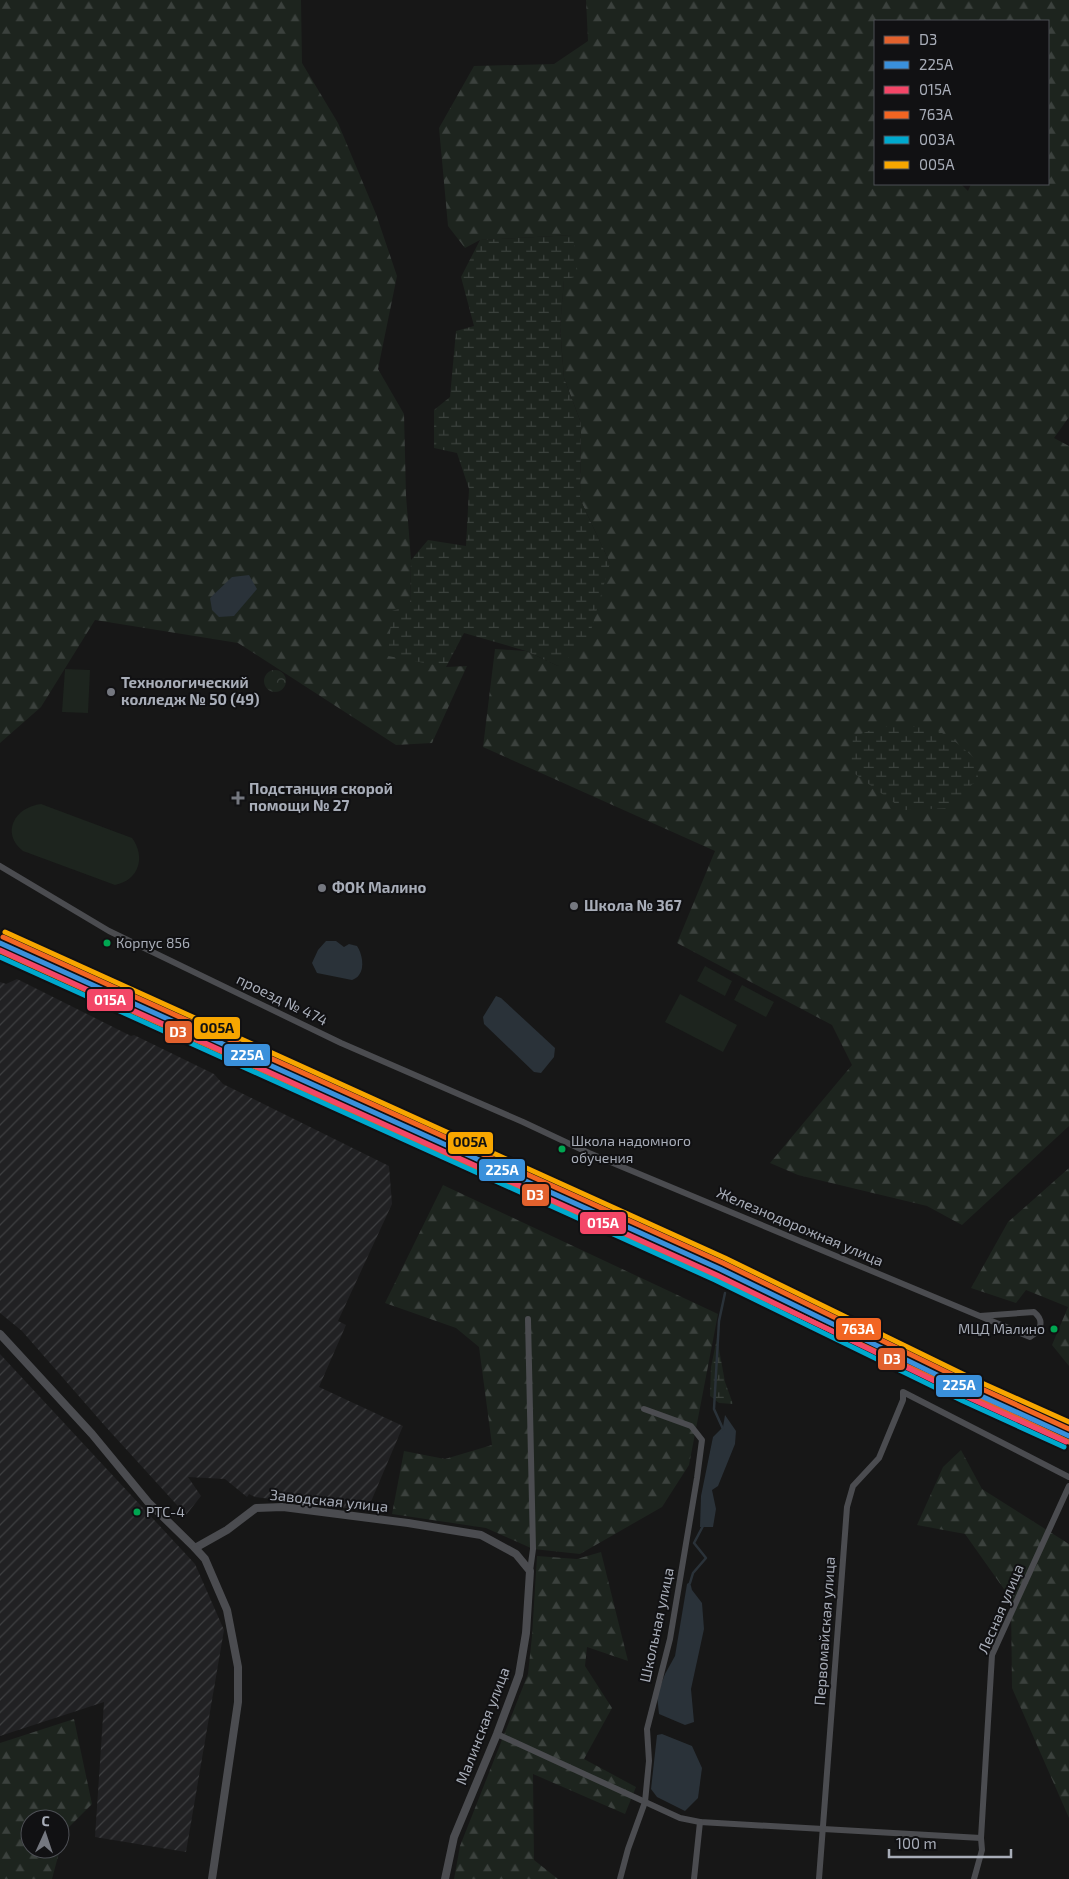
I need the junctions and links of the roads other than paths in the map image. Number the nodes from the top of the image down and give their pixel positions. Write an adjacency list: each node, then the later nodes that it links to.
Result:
1 (0, 866): 2 (street, проезд № 474)
2 (560, 1140): 3 (street, Железнодорожная улица)
3 (980, 1316): 3 (street, Железнодорожная улица)
4 (528, 1319): 10 (street)
5 (0, 1334): 9 (street)
6 (644, 1409): 12 (street, Школьная улица)
7 (1069, 1477): 14 (street, Первомайская улица)
8 (1069, 1486): 15 (street, Лесная улица)
9 (195, 1548): 10 (street, Заводская улица); 16 (street)
10 (530, 1571): 11 (street, Малинская улица)
11 (497, 1734): 12 (street); 17 (street, Малинская улица)
12 (645, 1802): 13 (street); 18 (street, Школьная улица)
13 (700, 1822): 14 (street); 19 (street)
14 (822, 1830): 15 (street); 20 (street, Первомайская улица)
15 (981, 1838): 21 (street, Лесная улица)
16 (212, 1879)
17 (445, 1879)
18 (620, 1879)
19 (694, 1879)
20 (819, 1879)
21 (974, 1879)

